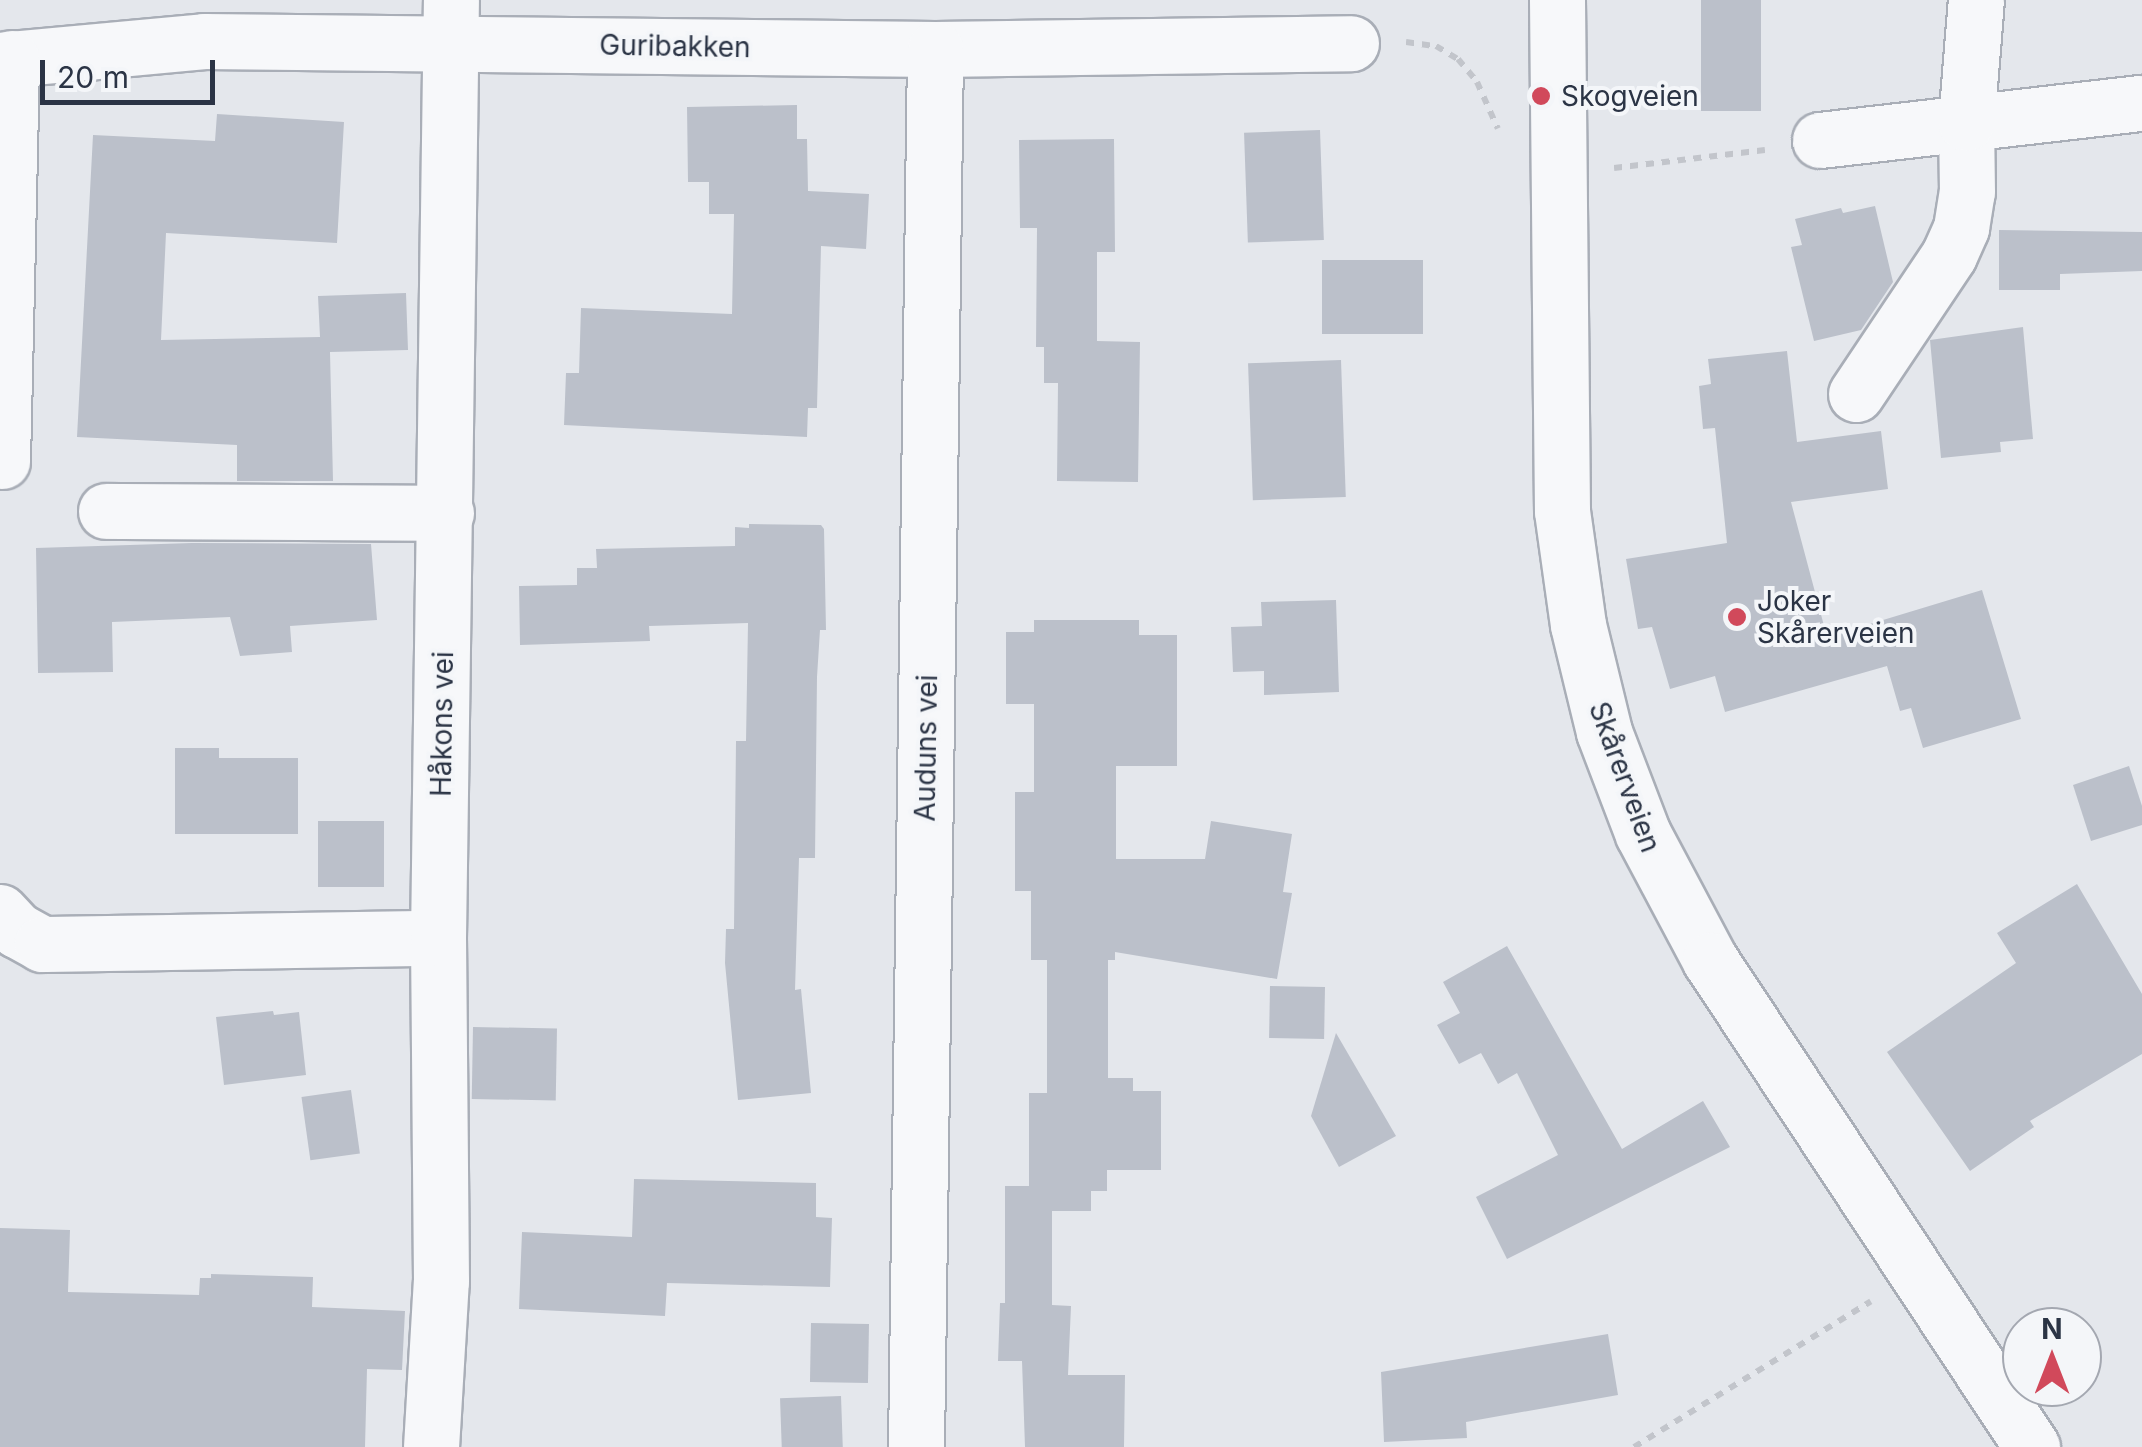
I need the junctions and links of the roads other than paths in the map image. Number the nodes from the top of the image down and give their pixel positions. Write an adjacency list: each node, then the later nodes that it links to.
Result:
1 (1557, 0): 19 (street, Skårerveien)
2 (1976, 0): 9 (street)
3 (183, 21): 4 (street, Guribakken); 7 (street, Guribakken)
4 (451, 22): 6 (street, Guribakken); 14 (street, Håkons vei)
5 (1351, 43): 6 (street, Guribakken)
6 (935, 49): 18 (street, Auduns vei)
7 (6, 59): 12 (street)
8 (2142, 103): 9 (street)
9 (1966, 123): 10 (street); 11 (street)
10 (1820, 140)
11 (1856, 394)
12 (2, 461)
13 (106, 511): 14 (street)
14 (446, 513): 16 (street, Håkons vei)
15 (0, 912): 16 (street)
16 (438, 938): 17 (street, Håkons vei)
17 (431, 1447)
18 (916, 1447)
19 (2032, 1447)

